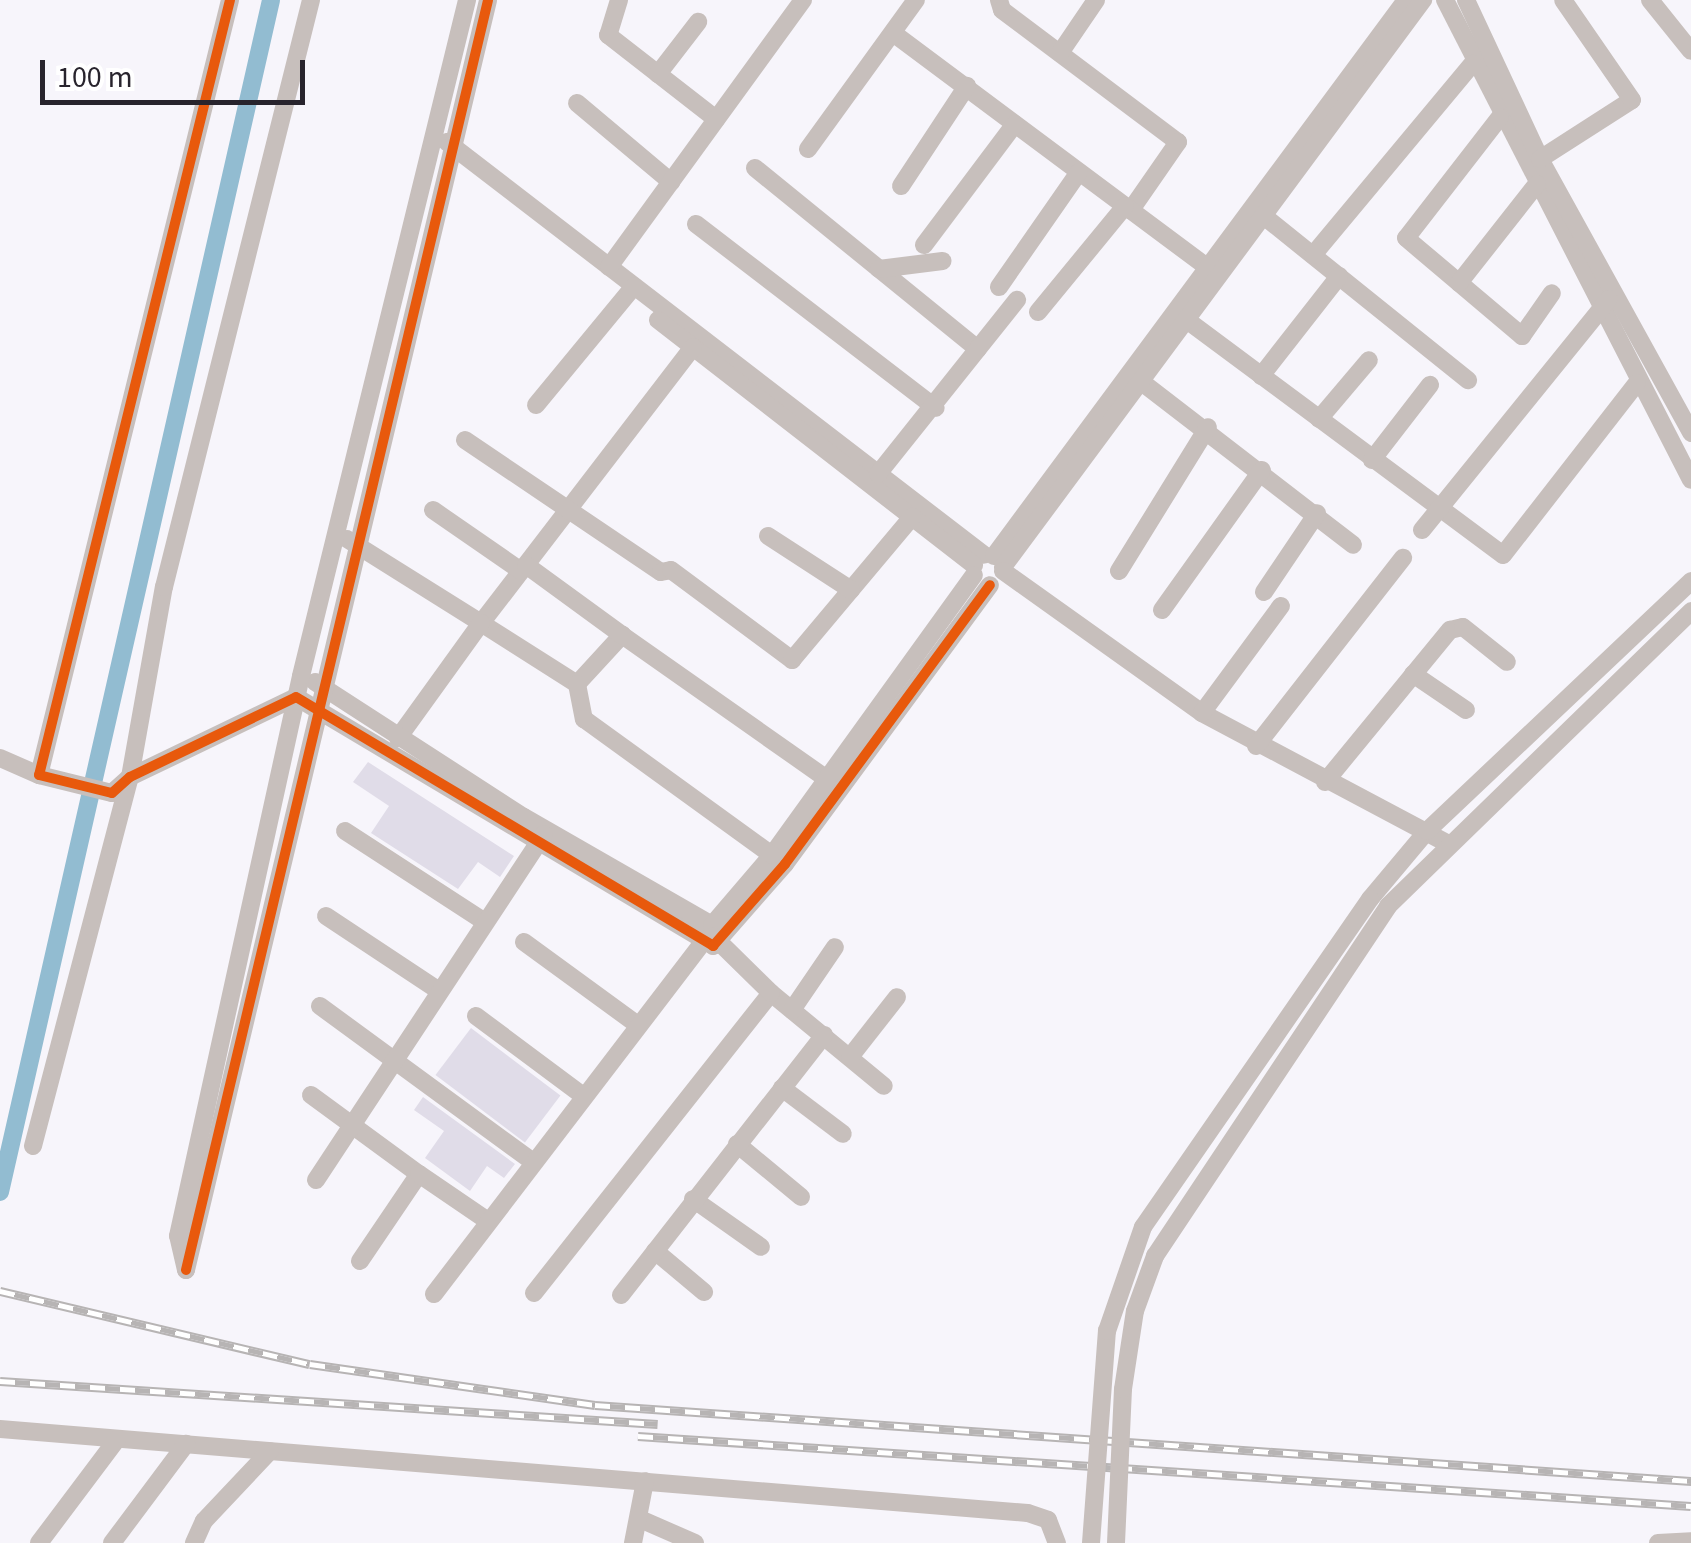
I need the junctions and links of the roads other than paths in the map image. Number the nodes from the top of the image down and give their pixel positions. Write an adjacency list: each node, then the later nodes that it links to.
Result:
1 (230, 0): 107 (street)
2 (312, 0): 106 (street)
3 (466, 0): 27 (street)
4 (488, 0): 29 (street)
5 (619, 0): 21 (street)
6 (803, 0): 25 (street)
7 (916, 0): 17 (street)
8 (999, 0): 19 (street)
9 (1096, 0): 19 (street)
10 (1406, 0): 44 (street)
11 (1423, 0): 37 (street)
12 (1444, 0): 20 (street)
13 (1466, 0): 30 (street)
14 (1563, 0): 30 (street)
15 (1650, 0): 18 (street)
16 (698, 22): 21 (street)
17 (893, 33): 22 (street); 28 (street)
18 (1691, 50)
19 (1060, 54): 36 (street)
20 (1472, 64): 24 (street); 40 (street)
21 (658, 74): 25 (street)
22 (967, 86): 26 (street); 35 (street)
23 (577, 103): 33 (street)
24 (1500, 116): 34 (street); 46 (street)
25 (716, 119): 33 (street)
26 (1016, 124): 32 (street); 39 (street)
27 (432, 139): 29 (street); 79 (street)
28 (808, 149)
29 (451, 152): 42 (street); 48 (street); 81 (street)
30 (1540, 160): 49 (street)
31 (755, 168): 43 (street)
32 (1079, 172): 36 (street); 47 (street)
33 (671, 182): 42 (street)
34 (1537, 184): 46 (street); 52 (street)
35 (901, 186)
36 (1128, 208): 44 (street); 53 (street)
37 (1260, 214): 40 (street); 44 (street)
38 (696, 224): 64 (street)
39 (924, 245)
40 (1313, 255): 45 (street)
41 (942, 261): 43 (street)
42 (609, 267): 48 (street)
43 (879, 268): 56 (street)
44 (1211, 270): 54 (street); 85 (street)
45 (1339, 276): 58 (street); 60 (street)
46 (1459, 283): 50 (street)
47 (999, 287)
48 (630, 290): 55 (street); 63 (street); 71 (street)
49 (1618, 292): 52 (street); 67 (street)
50 (1552, 293)
51 (1017, 300): 56 (street)
52 (1601, 306): 61 (street); 75 (street)
53 (1038, 312)
54 (1184, 318): 58 (street); 59 (street)
55 (693, 347): 74 (street); 77 (street)
56 (978, 349): 64 (street)
57 (1369, 360): 65 (street)
58 (1261, 376): 65 (street)
59 (1138, 380): 66 (street); 85 (street)
60 (1468, 380)
61 (1637, 383): 72 (street); 75 (street)
62 (1430, 384): 69 (street)
63 (536, 405)
64 (936, 408): 71 (street)
65 (1319, 419): 69 (street)
66 (1208, 427): 70 (street); 86 (street)
67 (1691, 433)
68 (465, 440): 74 (street)
69 (1372, 460): 75 (street)
70 (1262, 470): 76 (street); 91 (street)
71 (878, 474): 85 (street)
72 (1691, 480)
73 (433, 510): 84 (street)
74 (566, 512): 84 (street); 88 (street)
75 (1437, 512): 78 (street)
76 (1317, 513): 82 (street); 89 (street)
77 (912, 517): 85 (street); 88 (street)
78 (1422, 530)
79 (336, 534): 81 (street); 97 (street)
80 (768, 536): 88 (street)
81 (356, 542): 93 (street); 99 (street)
82 (1352, 545)
83 (1403, 558): 104 (street)
84 (523, 568): 93 (street); 94 (street)
85 (990, 570): 102 (street); 108 (street); 117 (street)
86 (1119, 571)
87 (1691, 580): 111 (street)
88 (851, 590)
89 (1264, 592)
90 (1281, 606): 102 (street)
91 (1162, 610)
92 (1691, 610): 113 (street)
93 (481, 623): 98 (street); 103 (street)
94 (622, 635): 98 (street); 108 (street)
95 (1507, 662): 96 (street)
96 (1413, 674): 101 (street); 109 (street)
97 (301, 676): 99 (street); 100 (street)
98 (576, 684): 114 (street)
99 (319, 695): 100 (street); 100 (street); 103 (street); 112 (street)
100 (296, 697): 106 (street)
101 (1466, 710)
102 (1202, 712): 104 (street)
103 (398, 738): 112 (street)
104 (1256, 746): 109 (street)
105 (0, 758): 107 (street)
106 (130, 777): 107 (street); 137 (street)
107 (44, 778)
108 (828, 780): 114 (street)
109 (1325, 782): 111 (street)
110 (346, 831): 116 (street)
111 (1427, 831): 113 (street); 164 (street, bridge)
112 (542, 836): 116 (street); 117 (street)
113 (1447, 843): 165 (street, bridge)
114 (772, 855): 117 (street)
115 (326, 916): 120 (street)
116 (485, 922): 120 (street)
117 (708, 937): 121 (street); 126 (street)
118 (524, 942): 126 (street)
119 (835, 947): 124 (street)
120 (438, 990): 128 (street)
121 (772, 993): 124 (street); 148 (street)
122 (897, 996): 129 (street)
123 (320, 1006): 128 (street)
124 (792, 1010): 127 (street)
125 (476, 1016): 133 (street)
126 (635, 1024): 133 (street)
127 (824, 1035): 129 (street); 131 (street)
128 (394, 1054): 134 (street); 138 (street)
129 (850, 1057): 130 (street)
130 (884, 1086)
131 (782, 1088): 135 (street); 136 (street)
132 (311, 1095): 134 (street)
133 (582, 1095): 138 (street)
134 (352, 1123): 139 (street); 140 (street)
135 (843, 1134)
136 (736, 1144): 141 (street); 142 (street)
137 (34, 1146)
138 (532, 1161): 143 (street)
139 (419, 1174): 143 (street); 146 (street)
140 (316, 1180)
141 (801, 1197)
142 (693, 1199): 144 (street); 145 (street)
143 (488, 1221): 149 (street)
144 (761, 1247)
145 (655, 1251): 147 (street); 150 (street)
146 (360, 1261)
147 (704, 1292)
148 (534, 1293)
149 (434, 1294)
150 (622, 1295)
151 (0, 1430): 152 (street)
152 (117, 1439): 153 (street); 158 (street)
153 (186, 1444): 154 (street); 159 (street)
154 (270, 1451): 155 (street); 160 (street)
155 (646, 1481): 156 (street); 163 (street)
156 (640, 1520): 161 (street); 162 (street)
157 (1691, 1541): 166 (street)
158 (39, 1543)
159 (112, 1543)
160 (194, 1543)
161 (633, 1543)
162 (694, 1543)
163 (1057, 1543)
164 (1090, 1543)
165 (1116, 1543)
166 (1658, 1543)

